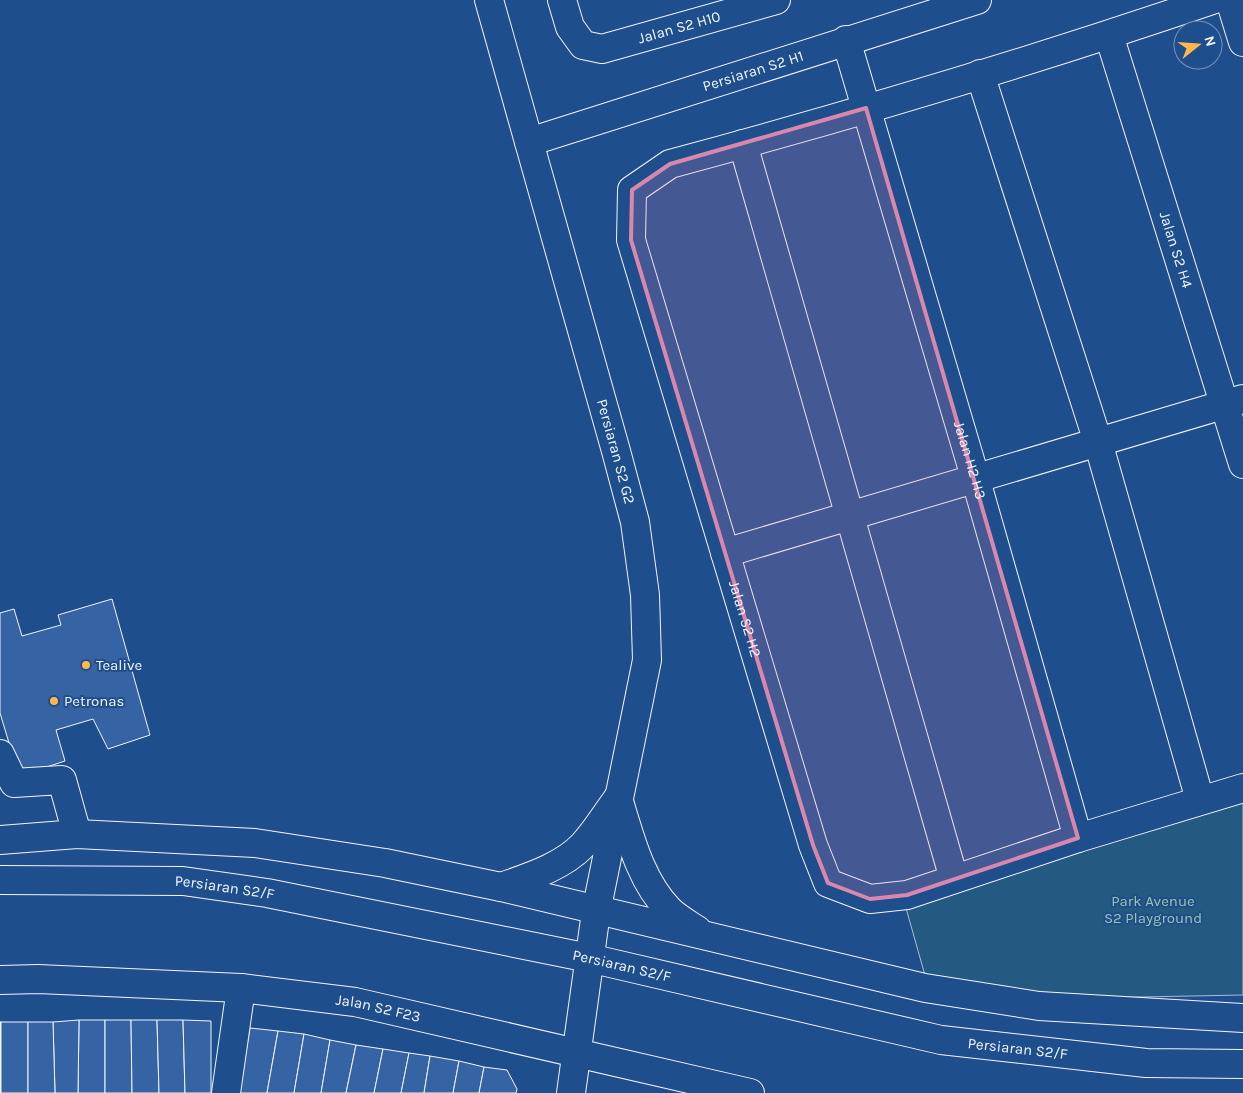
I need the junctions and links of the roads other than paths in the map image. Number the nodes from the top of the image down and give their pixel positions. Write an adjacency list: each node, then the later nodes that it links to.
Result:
1 (489, 0): 12 (street, Persiaran S2 G2)
2 (562, 0): 3 (street, Jalan S2 H10)
3 (776, 0)
4 (977, 0): 8 (street, Persiaran S2 H1)
5 (1212, 0): 7 (street)
6 (1230, 0): 9 (street)
7 (1109, 35): 10 (street); 14 (street, Jalan S2 H4)
8 (846, 40): 11 (street, Jalan H2 H3); 12 (street, Persiaran S2 H1)
9 (1243, 42)
10 (980, 74): 11 (street); 15 (street)
11 (866, 108): 13 (street); 17 (street, Jalan H2 H3)
12 (529, 142): 22 (street, Persiaran S2 G2)
13 (743, 144): 18 (street); 19 (street, Jalan S2 H2)
14 (1233, 402): 15 (street); 16 (street, Jalan S2 H4)
15 (1098, 442): 17 (street); 23 (street)
16 (1243, 464)
17 (975, 477): 18 (street); 25 (street, Jalan H2 H3)
18 (850, 516): 19 (street); 27 (street)
19 (725, 553): 27 (street, Jalan S2 H2)
20 (0, 754): 24 (street)
21 (1243, 788): 23 (street)
22 (618, 798): 29 (street); 30 (street, Persiaran S2 G2); 31 (street)
23 (1200, 800): 25 (street)
24 (78, 834): 26 (street); 29 (street)
25 (1078, 838): 27 (street)
26 (0, 840)
27 (954, 879)
28 (0, 880): 32 (street, Persiaran S2/F)
29 (501, 888): 30 (street)
30 (596, 912): 31 (street); 32 (street, Persiaran S2 G2)
31 (704, 936): 35 (street)
32 (589, 958): 36 (street, Persiaran S2 G2); 37 (street, Persiaran S2/F)
33 (0, 980): 34 (street, Jalan S2 F23)
34 (241, 988): 36 (street, Jalan S2 F23); 38 (street)
35 (1243, 1018)
36 (577, 1053): 39 (street, Persiaran S2 G2); 40 (street, Jalan S2 F23)
37 (1243, 1064)
38 (226, 1093)
39 (571, 1093)
40 (750, 1093)

